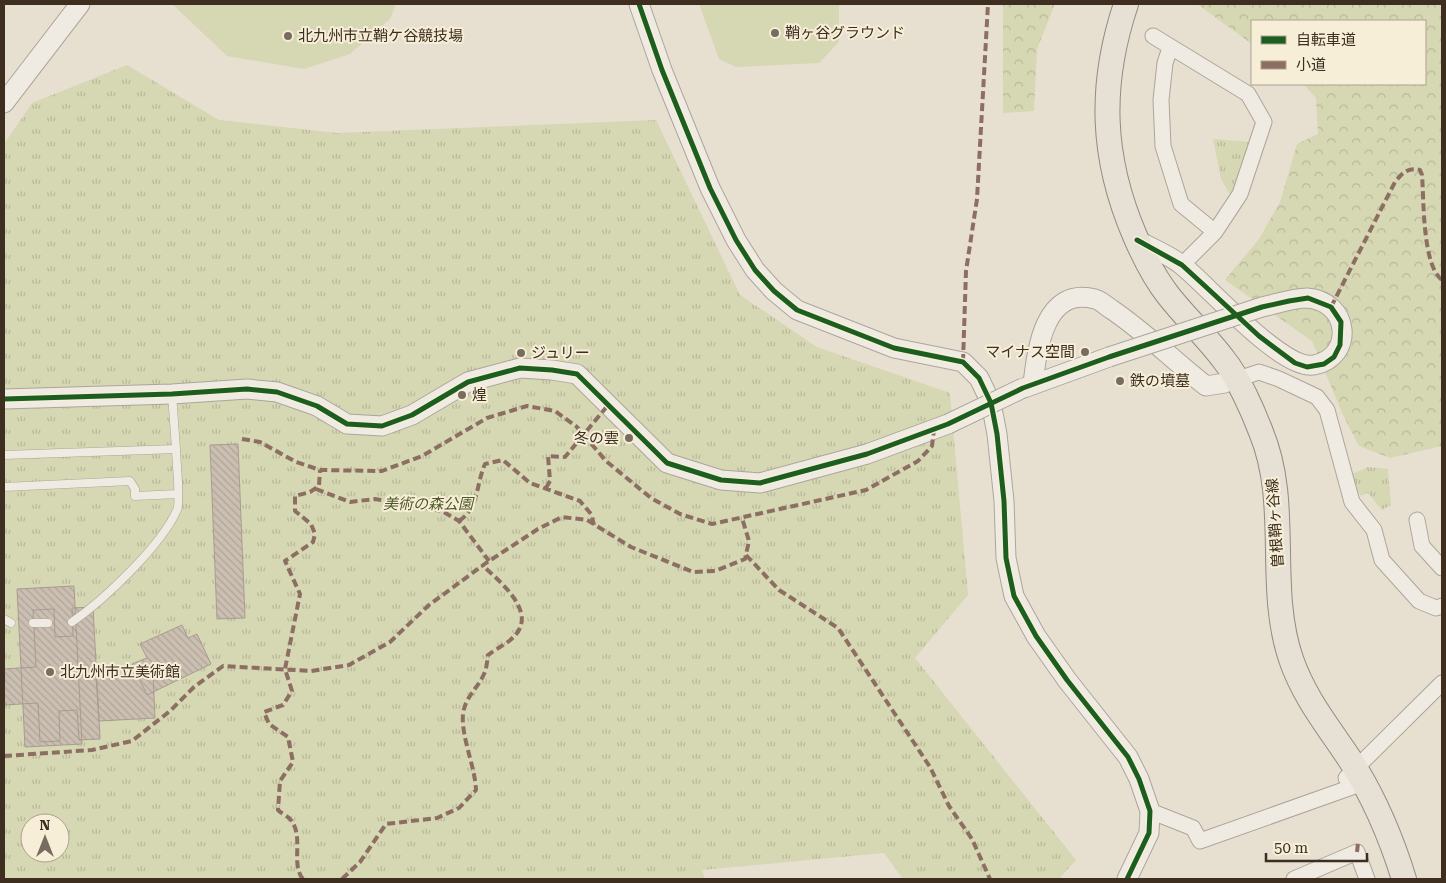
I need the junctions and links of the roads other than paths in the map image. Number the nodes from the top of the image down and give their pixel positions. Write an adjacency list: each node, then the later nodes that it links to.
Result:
1 (80, 4): 7 (street)
2 (639, 4): 27 (street)
3 (1114, 4): 11 (main road, 曽根鞘ヶ谷線)
4 (1126, 4): 9 (main road, 曽根鞘ヶ谷線)
5 (1153, 36): 6 (street)
6 (1170, 48): 8 (street); 8 (street)
7 (4, 103)
8 (1215, 232): 10 (street)
9 (1137, 240): 10 (street); 11 (main road, 曽根鞘ヶ谷線)
10 (1182, 265): 12 (street, bridge)
11 (1231, 381): 12 (street); 21 (street); 26 (main road, 曽根鞘ヶ谷線)
12 (1028, 386): 13 (street, bridge)
13 (172, 394): 14 (street); 15 (lane)
14 (4, 399)
15 (176, 448): 16 (lane); 18 (lane)
16 (4, 455)
17 (4, 487): 18 (lane)
18 (178, 494): 22 (lane)
19 (1417, 520): 20 (street)
20 (1442, 568)
21 (1442, 606)
22 (72, 622)
23 (33, 623): 24 (lane)
24 (48, 623)
25 (1442, 684): 26 (street)
26 (1351, 778): 27 (street); 31 (main road, 曽根鞘ヶ谷線); 32 (main road, 曽根鞘ヶ谷線)
27 (1150, 811): 28 (street)
28 (1127, 879)
29 (1294, 879): 30 (street)
30 (1367, 879)
31 (1392, 879)
32 (1404, 879)

